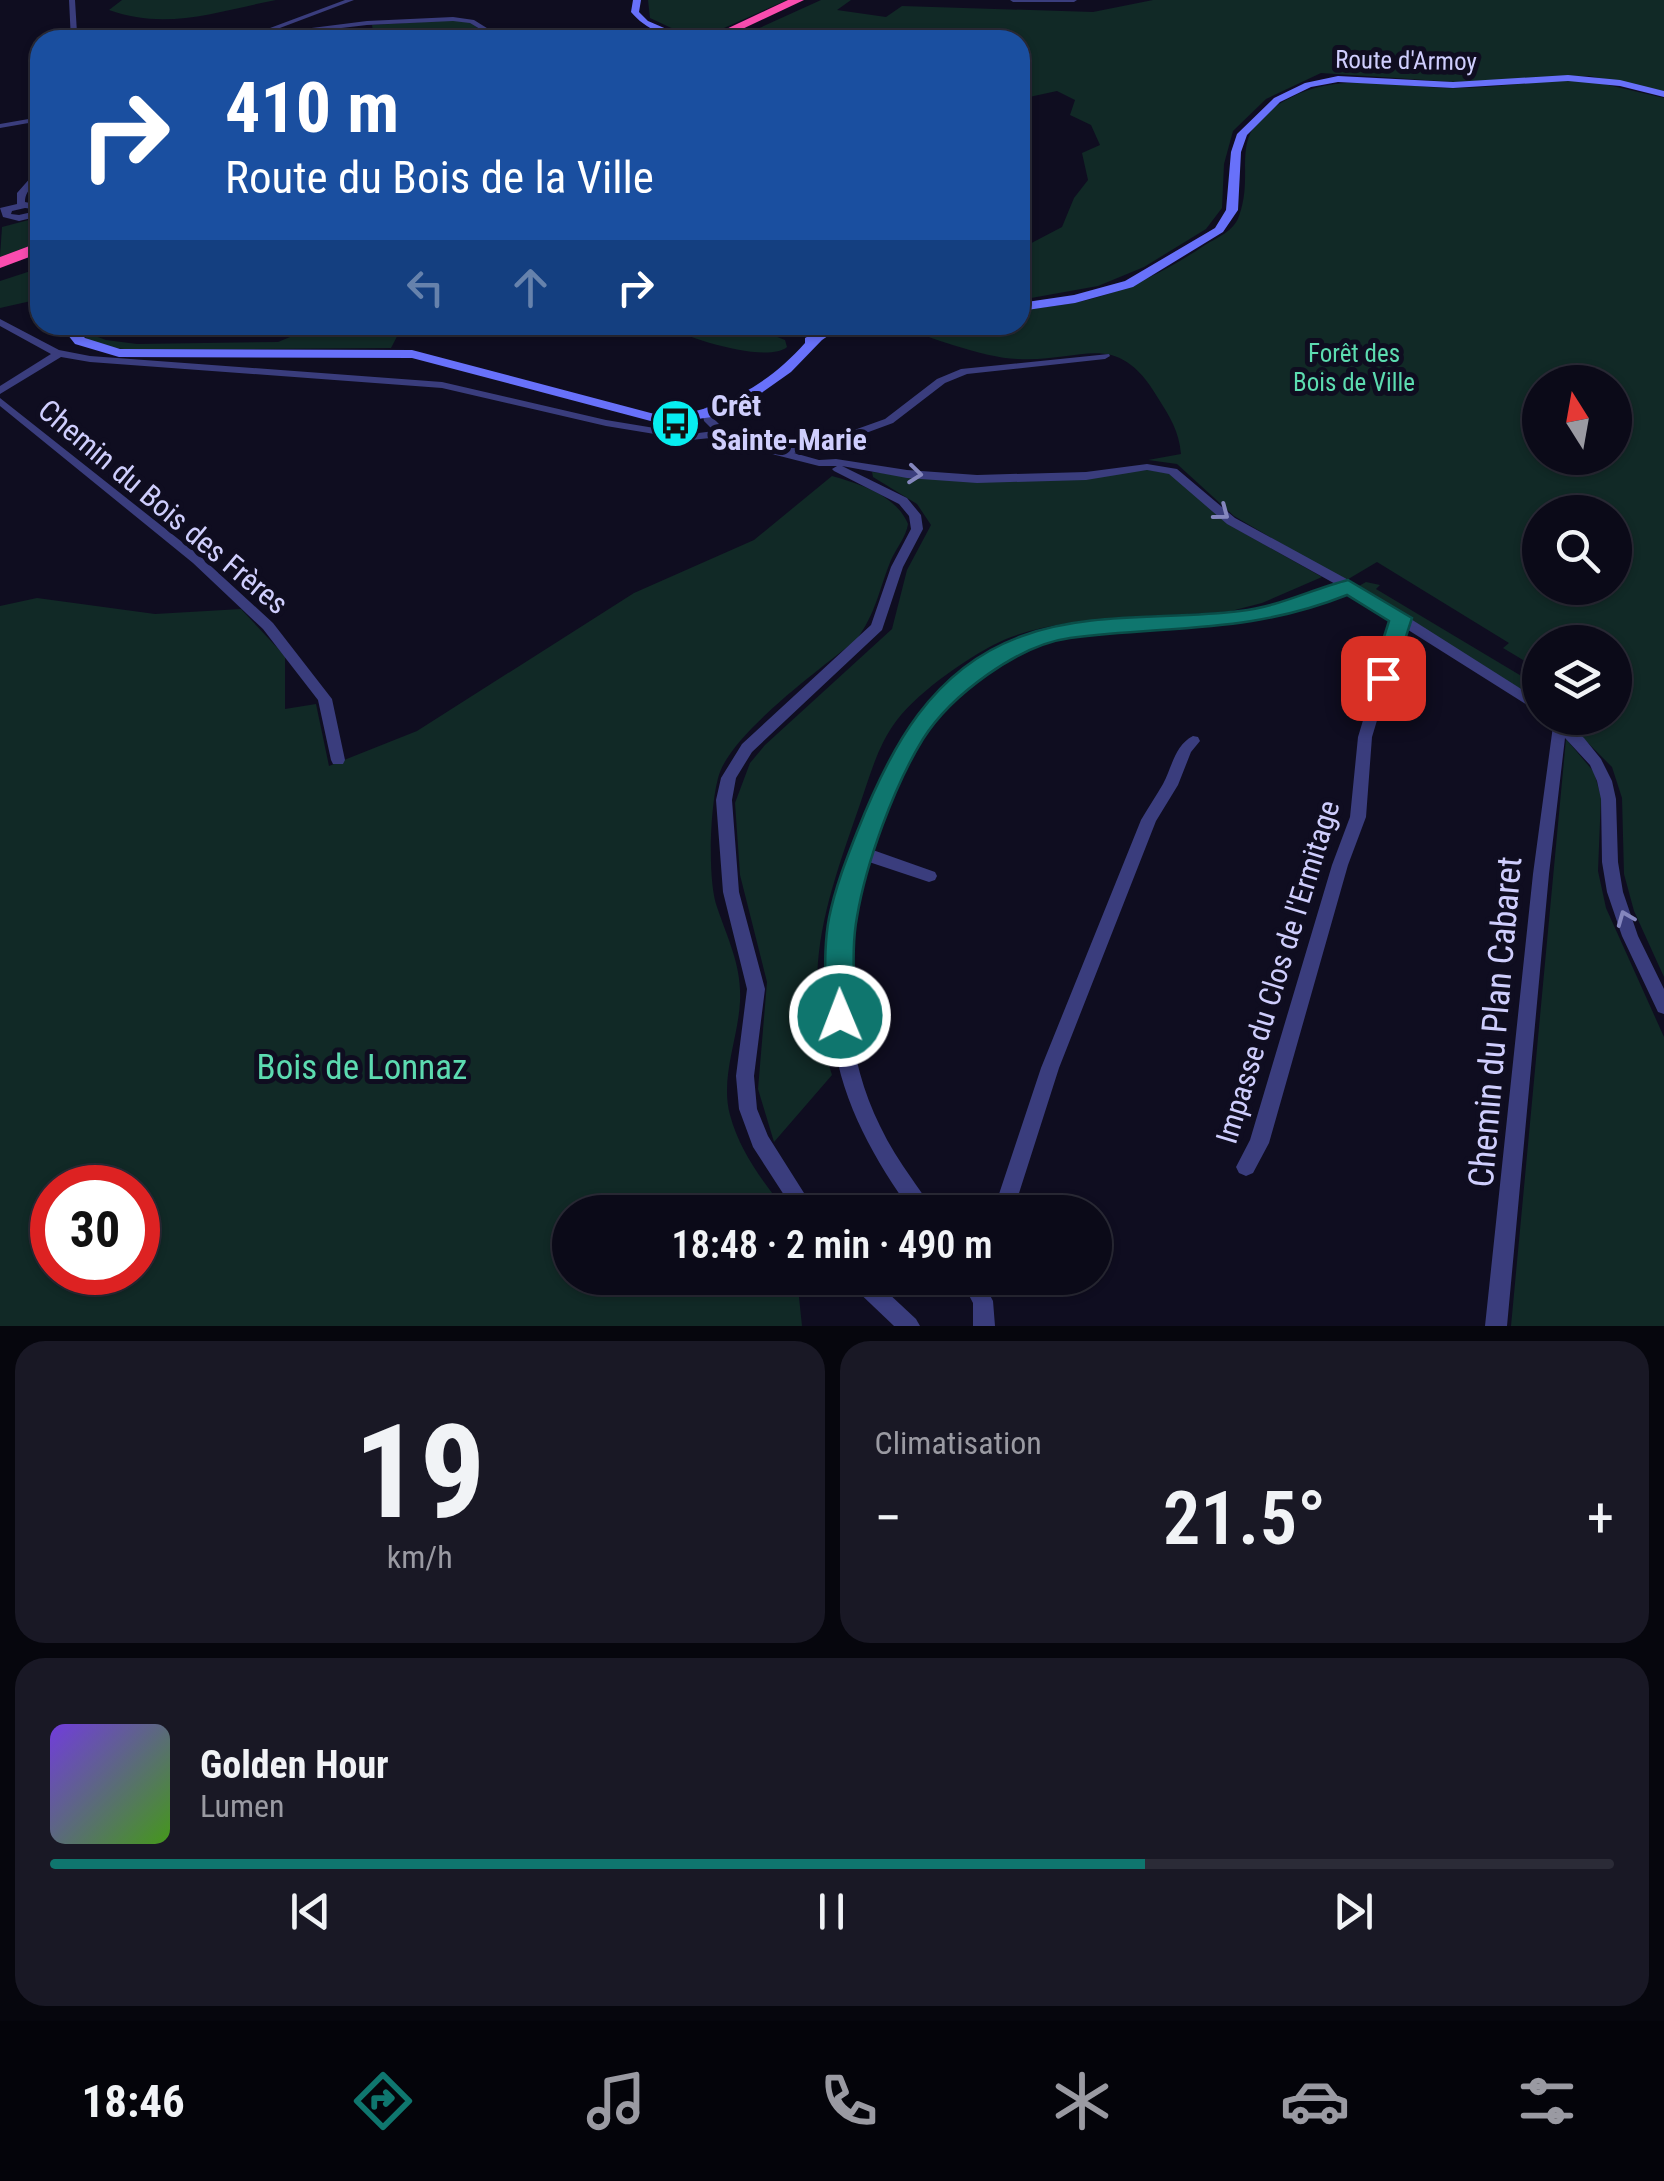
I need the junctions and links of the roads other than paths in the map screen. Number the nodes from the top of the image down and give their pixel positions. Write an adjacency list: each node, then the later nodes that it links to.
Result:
1 (72, 0): 9 (street)
2 (351, 0): 10 (street)
3 (638, 0): 13 (main road)
4 (798, 0): 14 (highway)
5 (810, 0): 15 (highway)
6 (1012, 0): 7 (street)
7 (1021, 0): 8 (street)
8 (1074, 0)
9 (74, 30)
10 (263, 30)
11 (314, 30): 12 (street)
12 (488, 30)
13 (665, 30)
14 (730, 30)
15 (743, 30)
16 (1664, 94): 27 (main road, Route d'Armoy)
17 (30, 121): 18 (street)
18 (0, 126)
19 (30, 182): 20 (street)
20 (21, 206): 21 (street); 22 (street)
21 (30, 206)
22 (6, 213): 23 (street)
23 (0, 224)
24 (30, 256): 26 (highway)
25 (30, 266): 26 (highway)
26 (0, 269)
27 (1030, 305)
28 (0, 322): 31 (street)
29 (75, 335): 35 (main road)
30 (820, 335): 35 (main road)
31 (59, 354): 33 (street); 35 (street)
32 (1105, 356): 36 (street)
33 (0, 391)
34 (0, 401): 44 (street, Chemin du Bois des Frères)
35 (714, 418): 36 (street)
36 (777, 454): 37 (street)
37 (818, 464): 38 (street, one-way to 38); 49 (street)
38 (1348, 586): 39 (street); 45 (street)
39 (1401, 618): 40 (street); 48 (street, Impasse du Clos de l'Ermitage)
40 (1522, 696)
41 (1555, 735): 56 (street, Chemin du Plan Cabaret)
42 (1570, 735): 47 (street, one-way to 42)
43 (1193, 742): 51 (street)
44 (338, 760)
45 (862, 853): 46 (street); 50 (street)
46 (929, 876)
47 (1664, 1007)
48 (1246, 1168)
49 (795, 1195)
50 (912, 1195)
51 (1009, 1195)
52 (876, 1295): 54 (street)
53 (980, 1295): 55 (street)
54 (909, 1326)
55 (984, 1326)
56 (1496, 1326)

